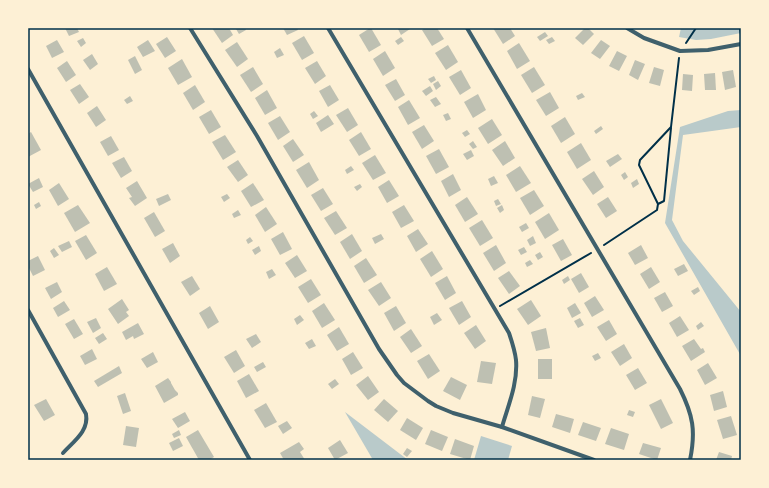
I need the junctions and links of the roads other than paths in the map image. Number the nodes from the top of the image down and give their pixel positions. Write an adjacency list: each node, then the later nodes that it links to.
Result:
1 (190, 28): 8 (street)
2 (328, 28): 8 (street)
3 (466, 28): 12 (street)
4 (627, 28): 5 (street)
5 (741, 44)
6 (28, 69): 10 (street)
7 (28, 310): 9 (street)
8 (502, 427): 11 (street)
9 (63, 453)
10 (250, 460)
11 (594, 460)
12 (690, 460)

